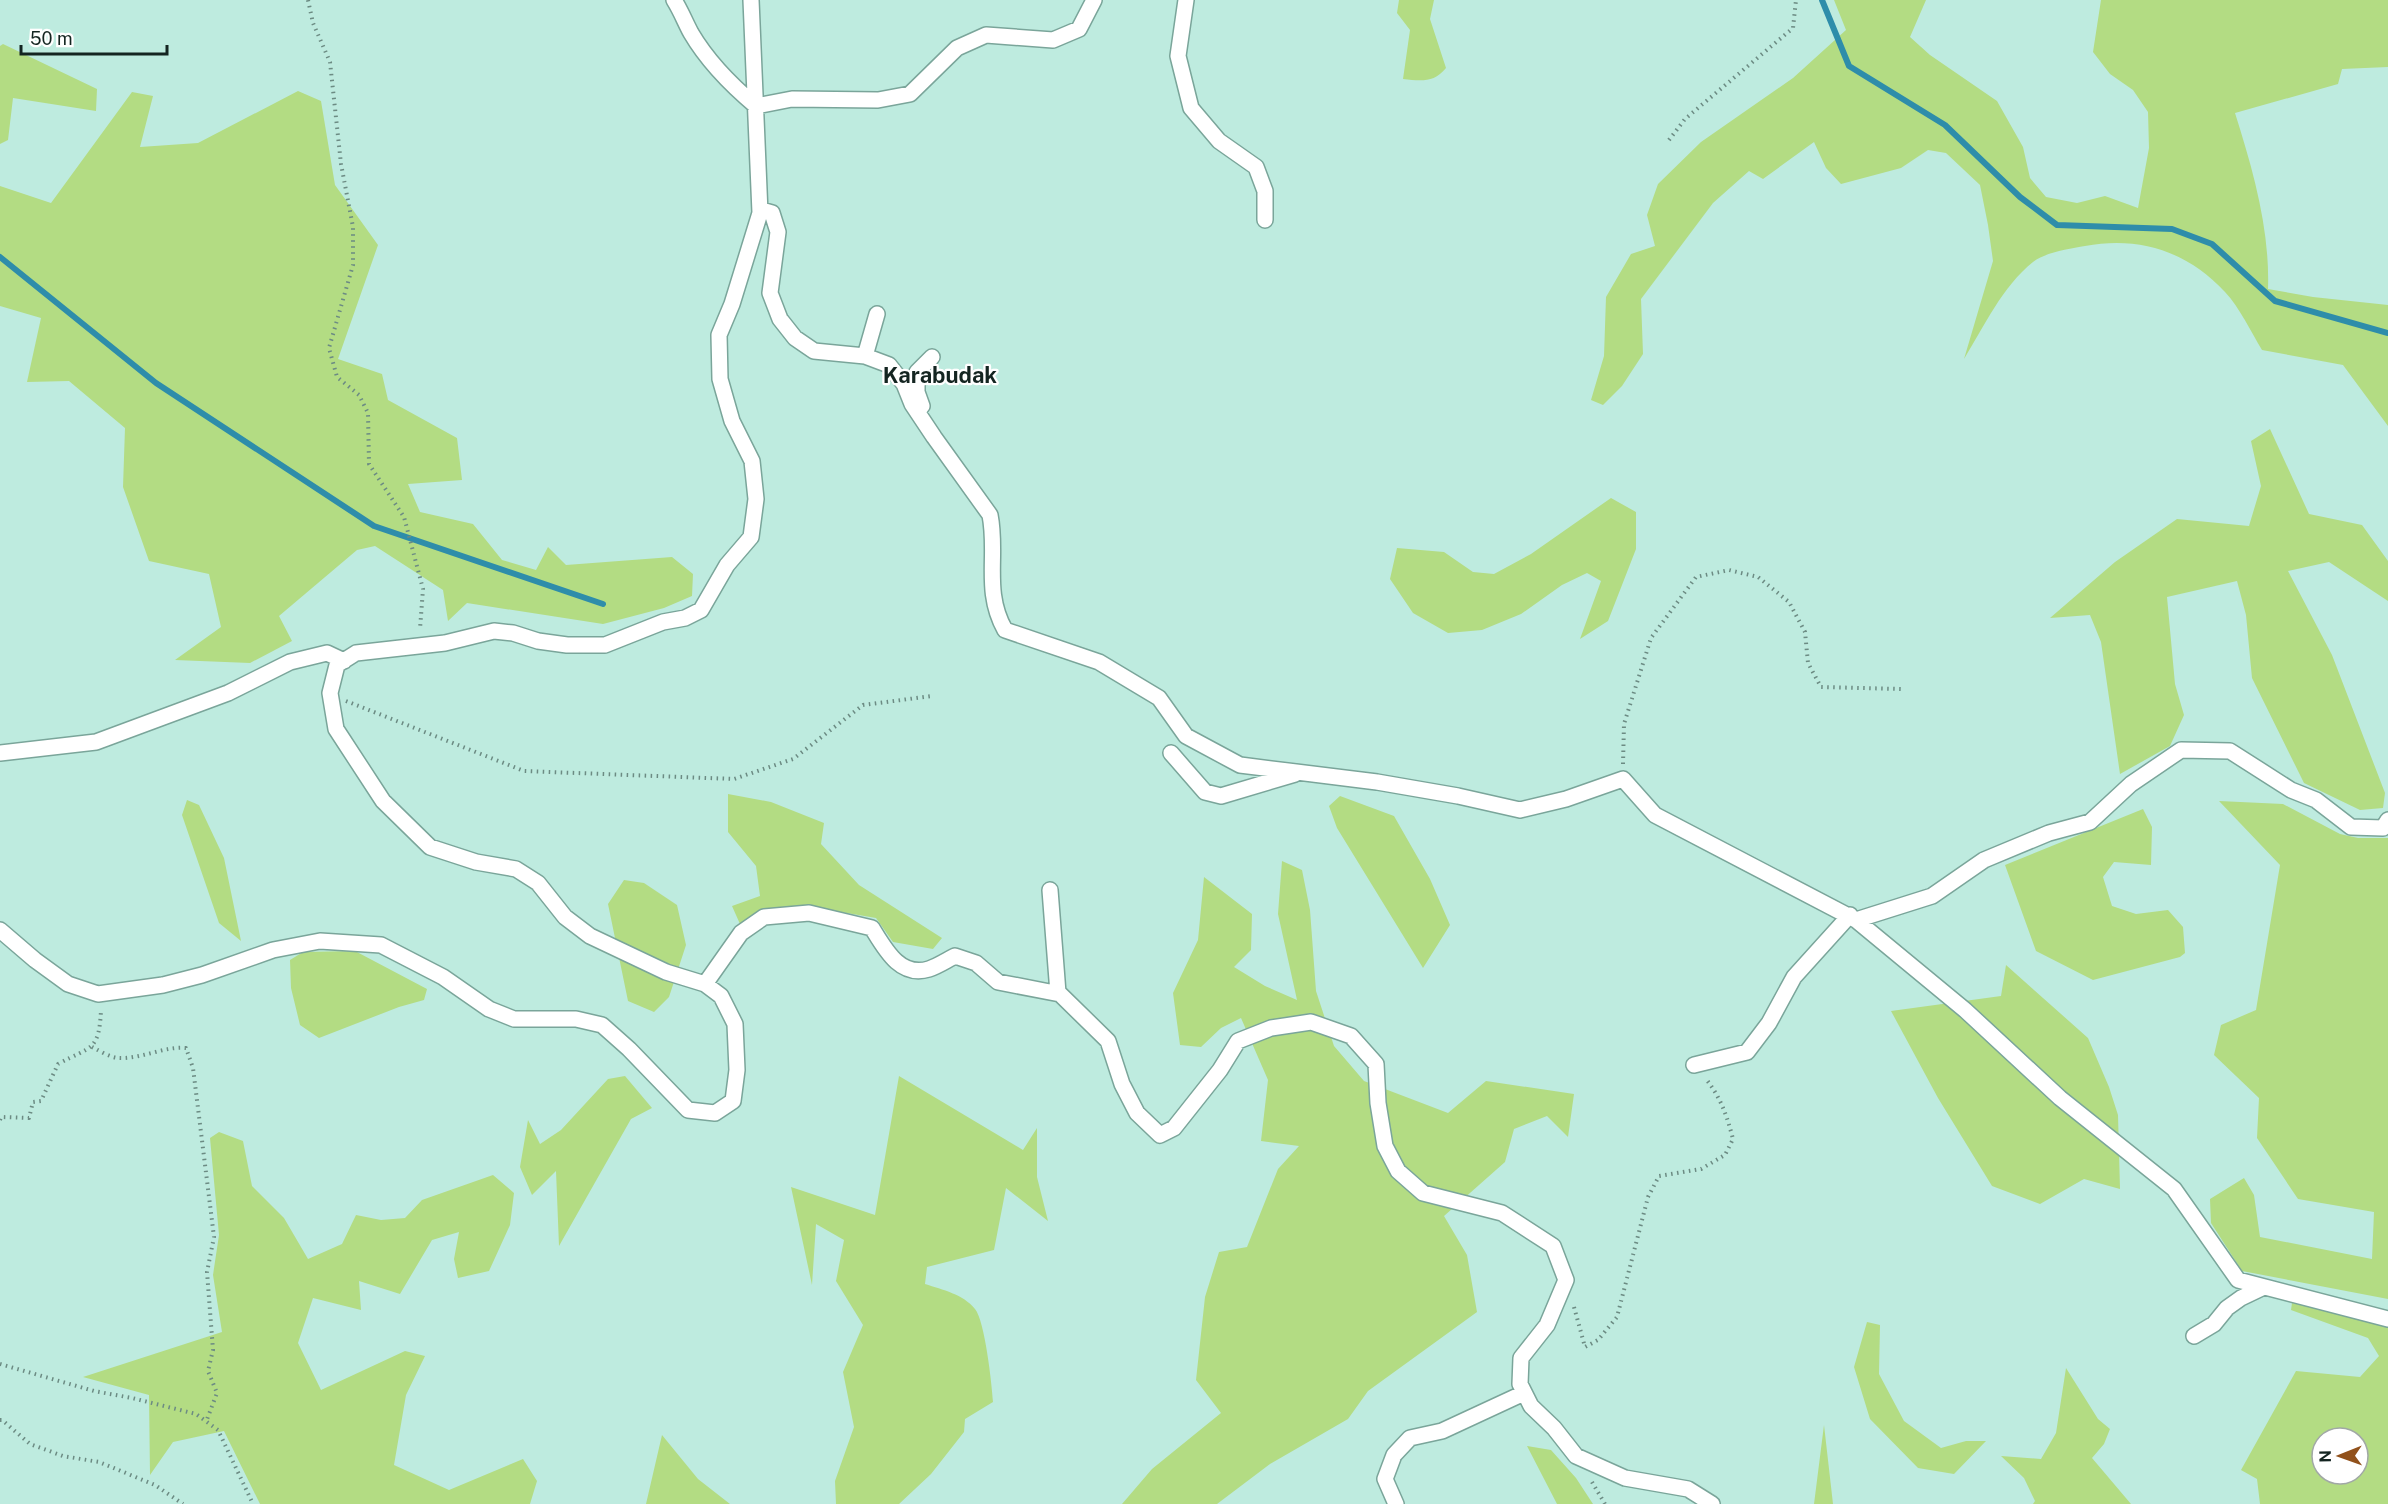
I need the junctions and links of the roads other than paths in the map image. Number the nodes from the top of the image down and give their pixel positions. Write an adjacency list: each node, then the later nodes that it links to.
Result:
1 (674, 0): 6 (street)
2 (686, 0): 6 (street)
3 (751, 0): 7 (street)
4 (1094, 0): 7 (street)
5 (1186, 0): 9 (street)
6 (686, 21): 7 (street)
7 (756, 106): 8 (street)
8 (760, 213): 11 (street); 14 (street)
9 (1265, 220)
10 (878, 314): 11 (street)
11 (865, 356): 13 (street)
12 (932, 357): 13 (street)
13 (934, 437): 17 (street)
14 (344, 661): 15 (street); 22 (street)
15 (0, 753)
16 (1171, 753): 17 (street)
17 (1300, 773): 20 (street)
18 (2388, 820): 20 (street)
19 (1050, 890): 23 (street)
20 (1853, 918): 24 (street); 25 (street)
21 (0, 930): 22 (street)
22 (705, 984): 23 (street)
23 (1058, 993): 28 (street)
24 (1694, 1065)
25 (2264, 1287): 26 (street); 27 (street)
26 (2388, 1319)
27 (2194, 1336)
28 (1524, 1393): 29 (street); 30 (street)
29 (1396, 1504)
30 (1712, 1504)

